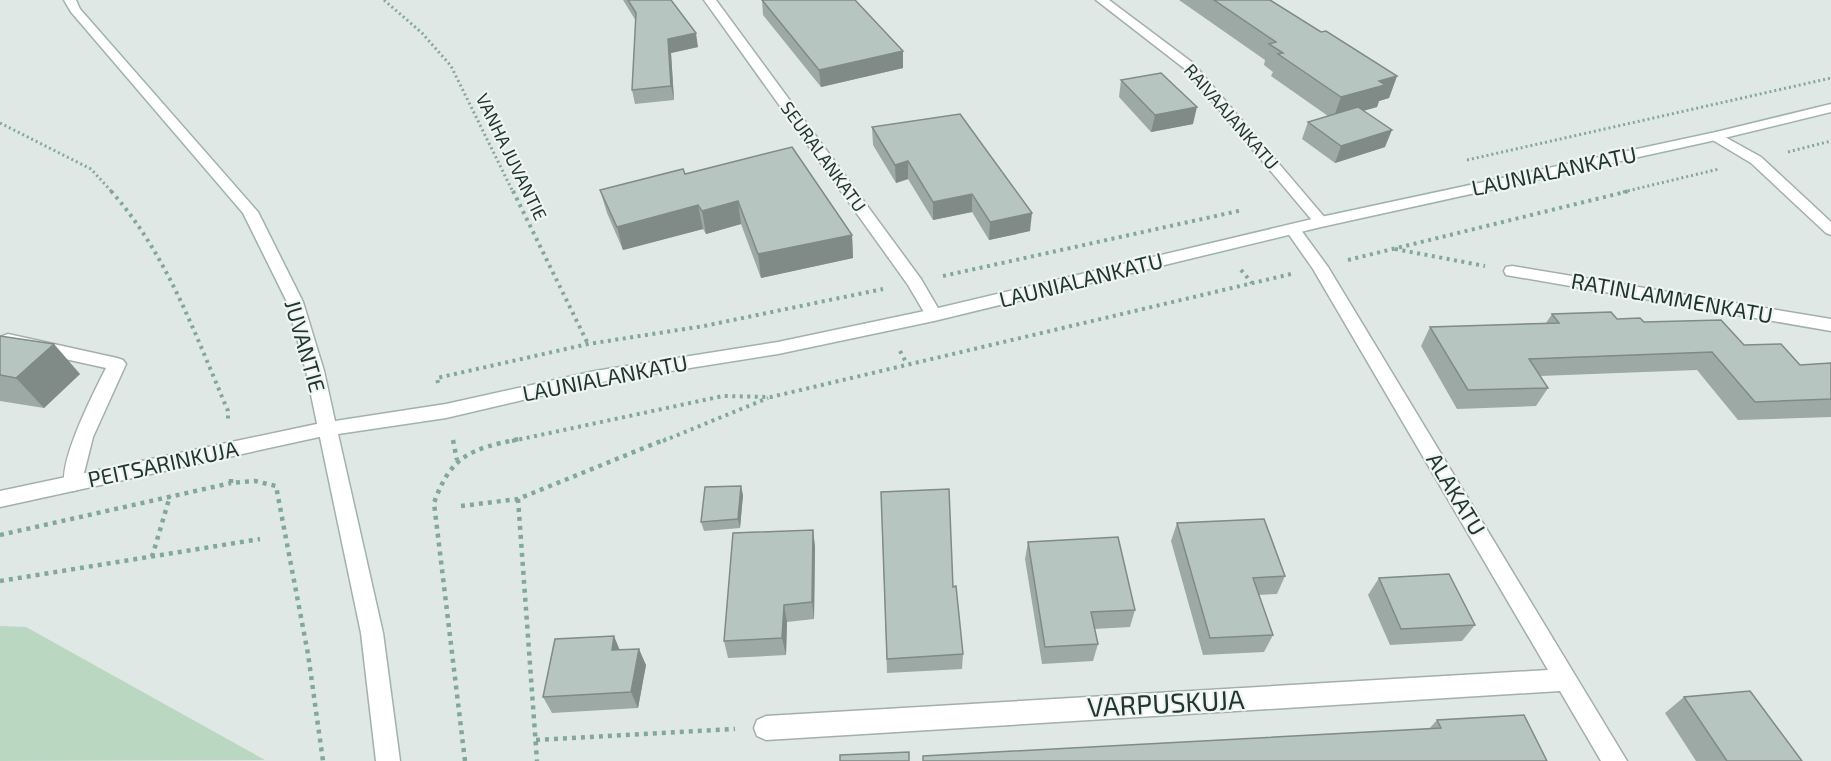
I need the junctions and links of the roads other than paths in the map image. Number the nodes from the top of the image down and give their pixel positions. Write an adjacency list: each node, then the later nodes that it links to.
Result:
1 (70, 0): 13 (street, JUVANTIE)
2 (710, 0): 10 (street, SEURALANKATU)
3 (1102, 0): 6 (street, RAIVAAJANKATU)
4 (1831, 108): 5 (street, LAUNIALANKATU)
5 (1716, 136): 6 (street, LAUNIALANKATU); 8 (street)
6 (1321, 222): 7 (street, LAUNIALANKATU)
7 (1293, 229): 10 (street, LAUNIALANKATU); 16 (street, ALAKATU)
8 (1831, 230)
9 (1512, 271): 11 (street, RATINLAMMENKATU)
10 (934, 315): 13 (street, LAUNIALANKATU)
11 (1831, 325)
12 (0, 347): 14 (street)
13 (326, 429): 14 (street, PEITSARINKUJA); 18 (street, JUVANTIE)
14 (73, 483): 15 (street, PEITSARINKUJA)
15 (0, 499)
16 (1567, 680): 17 (street, VARPUSKUJA); 19 (street, ALAKATU)
17 (765, 728)
18 (388, 761)
19 (1615, 761)

